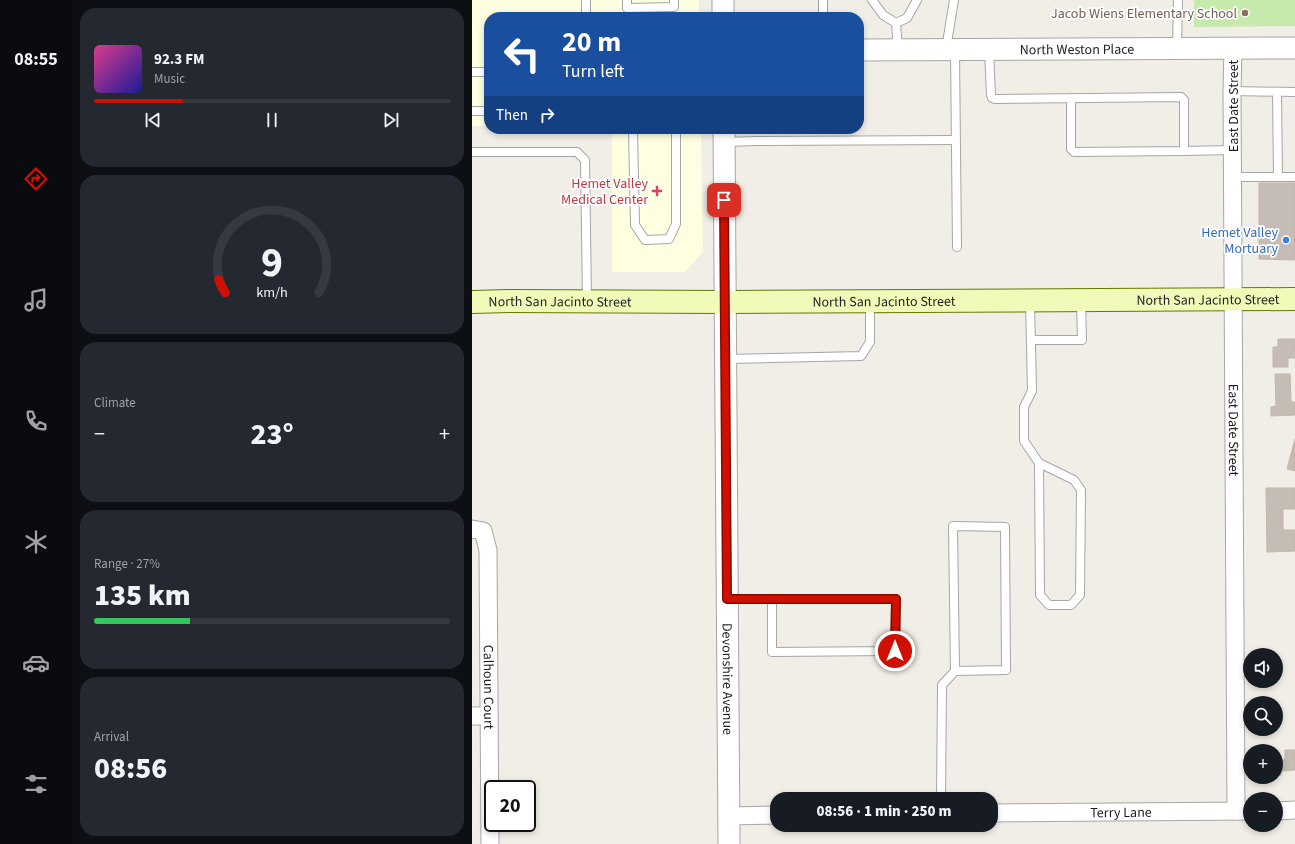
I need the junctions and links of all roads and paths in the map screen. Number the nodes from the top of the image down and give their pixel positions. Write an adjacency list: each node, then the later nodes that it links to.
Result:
1 (586, 0): 10 (lane)
2 (627, 0): 3 (lane)
3 (674, 0)
4 (723, 0): 11 (street)
5 (823, 0): 12 (lane)
6 (872, 0): 13 (lane)
7 (917, 0): 13 (lane)
8 (954, 0): 19 (lane)
9 (1178, 0): 15 (lane)
10 (586, 12)
11 (723, 12)
12 (823, 12)
13 (896, 23): 18 (lane)
14 (1295, 48): 16 (street, North Weston Place)
15 (1177, 49): 16 (street, North Weston Place); 20 (street, North Weston Place)
16 (1233, 49): 23 (street, East Date Street)
17 (864, 50): 18 (street, North Weston Place)
18 (898, 50): 19 (street, North Weston Place)
19 (950, 50): 20 (street, North Weston Place); 32 (lane)
20 (989, 50): 26 (lane)
21 (472, 72): 22 (lane)
22 (484, 72)
23 (1232, 91): 24 (lane); 33 (street, East Date Street)
24 (1277, 92): 25 (lane); 37 (lane)
25 (1295, 92)
26 (1070, 98): 34 (lane); 34 (lane)
27 (472, 111): 28 (lane)
28 (484, 111)
29 (633, 134): 30 (lane)
30 (676, 134)
31 (724, 136): 32 (lane); 47 (street, Devonshire Avenue)
32 (955, 140): 39 (lane)
33 (1232, 150): 34 (lane); 36 (street, East Date Street)
34 (1184, 151)
35 (472, 152): 46 (lane)
36 (1233, 177): 37 (lane); 40 (street, East Date Street)
37 (1278, 177): 38 (lane)
38 (1295, 177)
39 (957, 247)
40 (1234, 299): 41 (main road, North San Jacinto Street); 43 (main road, North San Jacinto Street); 59 (street, East Date Street)
41 (1295, 299)
42 (1030, 300): 43 (main road, North San Jacinto Street); 44 (main road, North San Jacinto Street); 48 (lane)
43 (1081, 300): 48 (lane)
44 (870, 301): 47 (main road, North San Jacinto Street); 49 (lane)
45 (472, 302): 46 (main road, North San Jacinto Street)
46 (587, 302): 47 (main road, North San Jacinto Street)
47 (725, 302): 49 (street, Devonshire Avenue)
48 (1031, 340): 50 (lane)
49 (725, 360): 52 (street, Devonshire Avenue)
50 (1038, 463): 50 (lane)
51 (477, 530): 56 (street, Calhoun Court)
52 (727, 599): 53 (lane); 63 (street, Devonshire Avenue)
53 (772, 599): 53 (lane)
54 (955, 671): 54 (lane); 57 (lane)
55 (472, 716): 56 (street)
56 (489, 716): 64 (street, Calhoun Court)
57 (941, 792)
58 (1295, 810): 60 (street)
59 (1243, 811): 61 (street, Terry Lane)
60 (1283, 811)
61 (998, 813)
62 (770, 815): 63 (street)
63 (728, 816): 65 (street, Devonshire Avenue)
64 (490, 844)
65 (728, 844)

